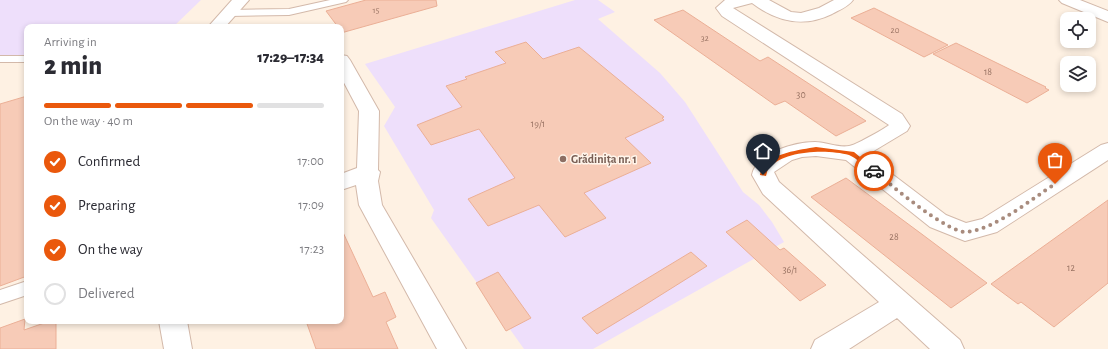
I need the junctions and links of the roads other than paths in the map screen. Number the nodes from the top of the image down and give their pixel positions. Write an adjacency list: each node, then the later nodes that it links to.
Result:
1 (241, 0): 7 (street)
2 (343, 0): 7 (lane)
3 (746, 0): 14 (street)
4 (758, 0): 5 (street)
5 (845, 0)
6 (1066, 0): 8 (street)
7 (229, 13): 9 (street)
8 (1108, 17)
9 (219, 24)
10 (0, 59): 11 (lane)
11 (24, 59)
12 (344, 65): 15 (street)
13 (1108, 150): 14 (street)
14 (852, 154): 19 (street)
15 (369, 172): 16 (street); 22 (street)
16 (344, 181)
17 (24, 289): 18 (lane)
18 (0, 298)
19 (898, 304): 23 (street); 24 (street)
20 (174, 324): 21 (street)
21 (178, 349)
22 (452, 349)
23 (825, 349)
24 (950, 349)

